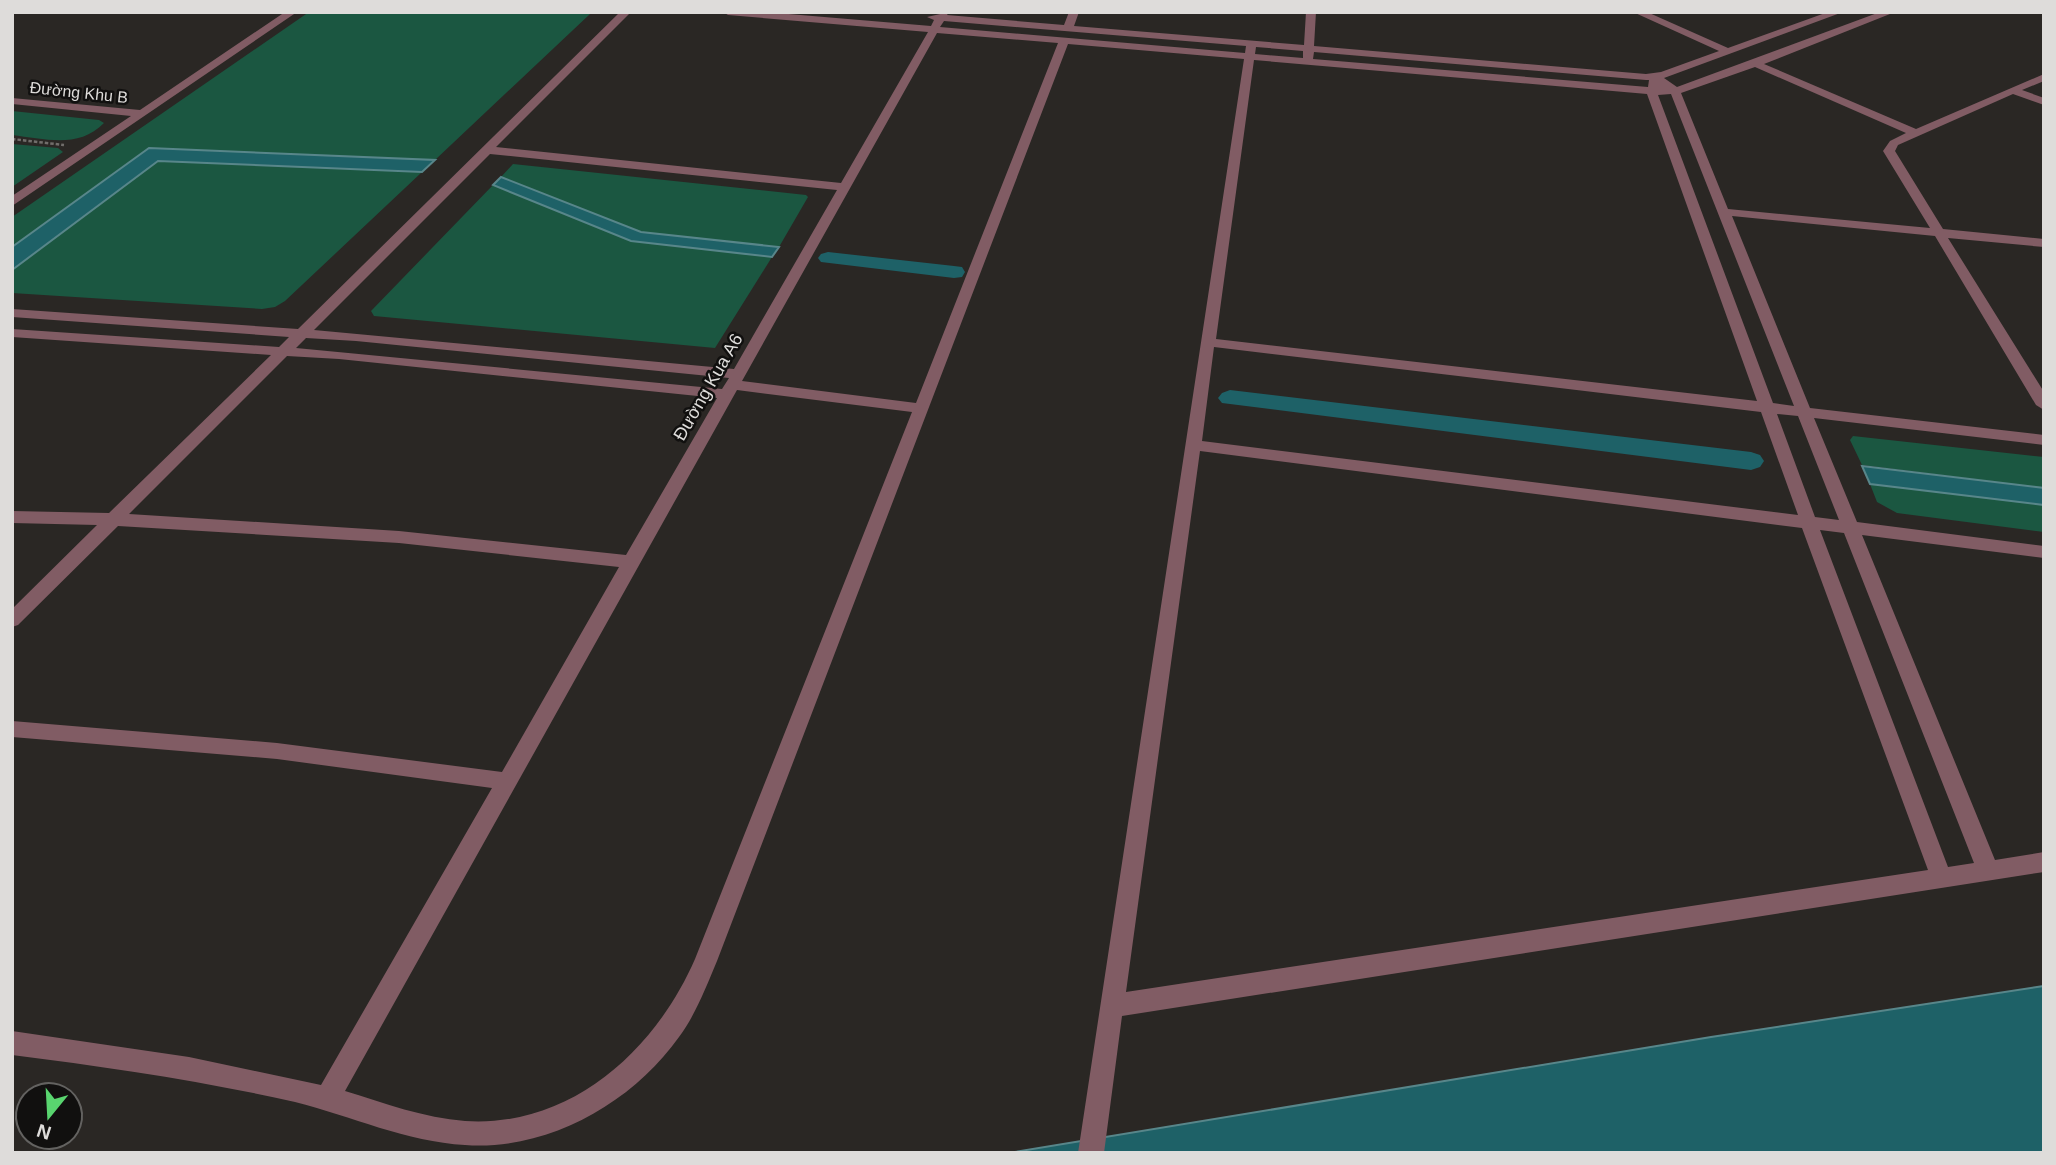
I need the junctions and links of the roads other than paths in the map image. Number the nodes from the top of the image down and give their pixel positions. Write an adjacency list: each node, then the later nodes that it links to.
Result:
1 (292, 12): 27 (street)
2 (626, 12): 29 (street)
3 (728, 12): 12 (street)
4 (1074, 12): 14 (street)
5 (1311, 12): 16 (street)
6 (1638, 12): 18 (street)
7 (1815, 12): 11 (street)
8 (1838, 12): 11 (street)
9 (1890, 12): 15 (street)
10 (914, 16): 12 (street)
11 (1826, 17): 13 (street)
12 (940, 20): 14 (street); 30 (street, Đường Kua A6)
13 (1784, 32): 15 (street); 18 (street)
14 (1066, 35): 17 (street); 42 (street)
15 (1810, 42): 20 (street)
16 (1309, 49): 17 (street); 19 (street); 22 (street)
17 (1250, 50): 19 (street); 38 (street)
18 (1729, 51): 22 (street)
19 (1308, 62): 22 (street)
20 (1754, 63): 23 (street); 28 (street)
21 (2044, 77): 24 (street)
22 (1653, 84): 23 (street); 43 (street)
23 (1675, 91): 32 (street)
24 (2014, 91): 26 (street); 28 (street)
25 (12, 101): 27 (street, Đường Khu B)
26 (2044, 102)
27 (142, 114): 31 (street)
28 (1916, 133): 33 (street)
29 (487, 150): 30 (street); 36 (street)
30 (845, 187): 40 (street, Đường Kua A6)
31 (12, 202)
32 (1725, 212): 33 (street); 44 (street)
33 (1937, 232): 34 (street); 41 (street)
34 (2044, 243)
35 (12, 313): 36 (street)
36 (304, 332): 39 (street); 40 (street)
37 (12, 333): 39 (street)
38 (1208, 342): 43 (street); 46 (street)
39 (285, 351): 40 (street); 48 (street)
40 (732, 384): 42 (street); 52 (street, Đường Kua A6)
41 (2044, 405)
42 (920, 408): 61 (street)
43 (1768, 408): 44 (street); 49 (street)
44 (1804, 412): 45 (street); 50 (street)
45 (2044, 440)
46 (1193, 445): 49 (street); 59 (street)
47 (12, 517): 48 (street)
48 (116, 519): 52 (street); 53 (street)
49 (1808, 521): 50 (street); 58 (street)
50 (1848, 527): 51 (street); 57 (street)
51 (2044, 552)
52 (630, 562): 55 (street, Đường Kua A6)
53 (12, 620)
54 (12, 729): 55 (street)
55 (506, 781): 61 (street, Đường Kua A6)
56 (2044, 862): 57 (street)
57 (1988, 870): 58 (street)
58 (1941, 877): 59 (street)
59 (1113, 1006): 62 (street)
60 (12, 1043): 61 (street)
61 (328, 1097)
62 (1091, 1153)

